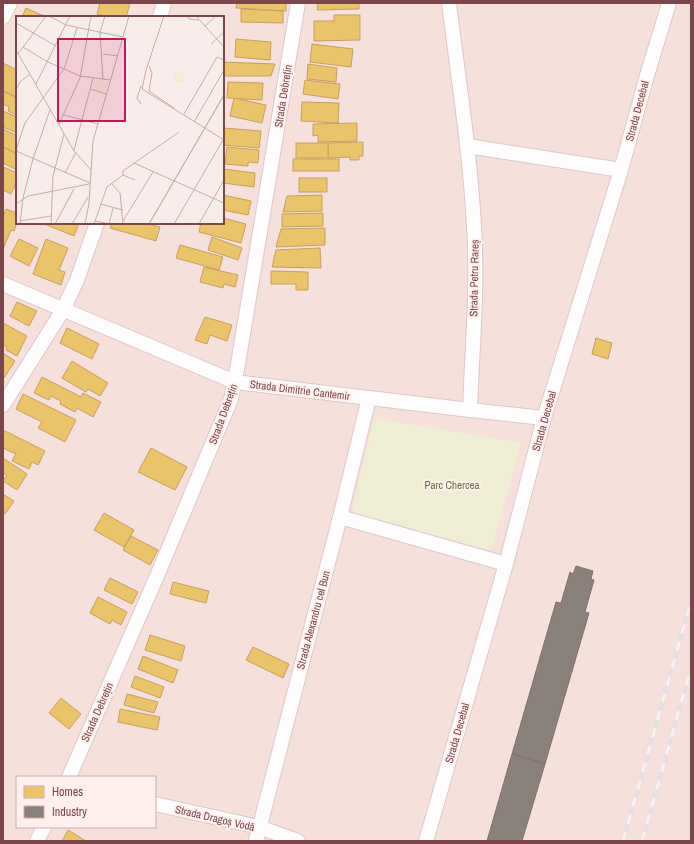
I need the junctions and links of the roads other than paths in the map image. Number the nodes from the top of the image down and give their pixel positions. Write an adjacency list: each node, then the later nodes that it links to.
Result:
1 (10, 3): 7 (street)
2 (164, 3): 6 (street)
3 (298, 3): 13 (street, Strada Debrețin)
4 (449, 3): 8 (street, Strada Petru Rareș)
5 (669, 3): 9 (street, Strada Decebal)
6 (160, 16)
7 (3, 17)
8 (467, 146): 9 (street); 16 (street, Strada Petru Rareș)
9 (621, 170): 17 (street, Strada Decebal)
10 (97, 224): 12 (street)
11 (3, 284): 12 (street, Strada Dimitrie Cantemir)
12 (63, 310): 13 (street, Strada Dimitrie Cantemir); 15 (street)
13 (235, 382): 14 (street, Strada Dimitrie Cantemir); 20 (street, Strada Debrețin)
14 (369, 398): 16 (street, Strada Dimitrie Cantemir); 18 (street, Strada Alexandru cel Bun)
15 (3, 405)
16 (470, 410): 17 (street, Strada Dimitrie Cantemir)
17 (544, 418): 19 (street, Strada Decebal)
18 (340, 517): 19 (street); 23 (street, Strada Alexandru cel Bun)
19 (506, 564): 26 (street, Strada Decebal)
20 (69, 776)
21 (156, 804): 23 (street, Strada Dragoș Vodă)
22 (44, 828): 24 (street)
23 (257, 834): 25 (street, Strada Dragoș Vodă)
24 (37, 841)
25 (298, 841)
26 (426, 841)

